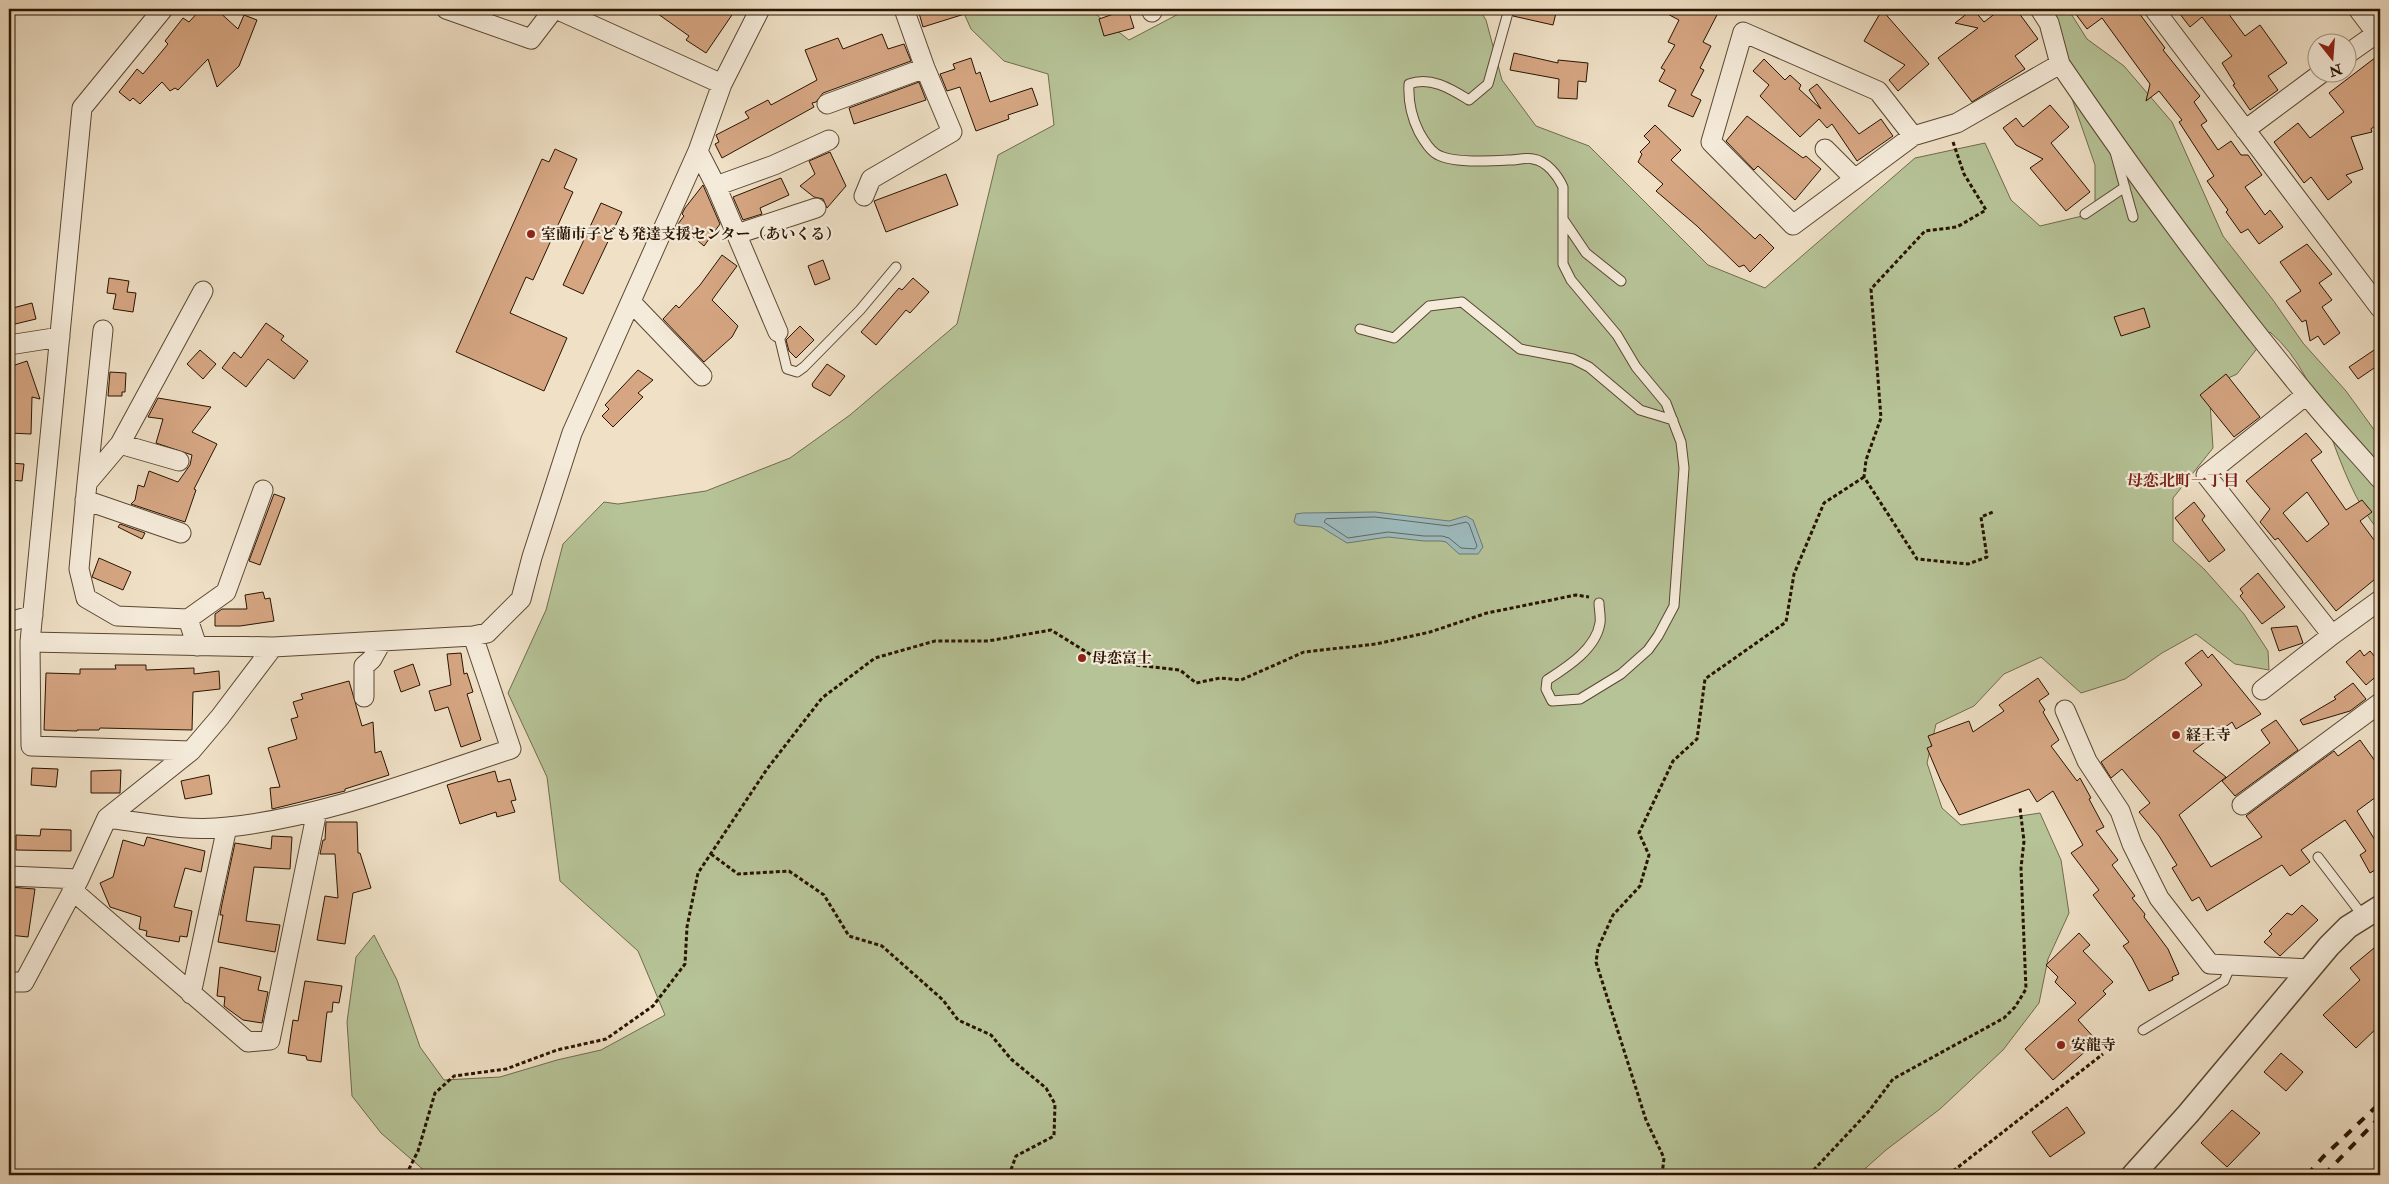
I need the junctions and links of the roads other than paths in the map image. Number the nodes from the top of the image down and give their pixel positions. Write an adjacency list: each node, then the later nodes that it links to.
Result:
1 (163, 9): 39 (street)
2 (446, 9): 3 (street)
3 (555, 9): 15 (street)
4 (760, 9): 15 (street)
5 (904, 9): 13 (street)
6 (1509, 9): 29 (lane)
7 (2040, 9): 12 (street)
8 (2154, 9): 17 (street)
9 (2358, 9): 10 (street)
10 (2379, 34): 11 (street)
11 (2356, 49)
12 (2060, 64): 18 (street); 24 (street)
13 (925, 68): 16 (street); 25 (street)
14 (2310, 82): 17 (street)
15 (722, 84): 21 (street)
16 (827, 104)
17 (2245, 130): 35 (street)
18 (1913, 136): 22 (street); 22 (street)
19 (829, 140): 23 (street)
20 (1825, 149): 22 (street)
21 (698, 151): 23 (street); 34 (street)
22 (1855, 180)
23 (716, 186): 30 (street)
24 (2130, 186): 27 (lane); 28 (lane); 42 (street)
25 (864, 196)
26 (816, 208): 30 (street)
27 (2085, 214)
28 (2133, 217)
29 (1563, 218): 32 (lane); 43 (lane)
30 (737, 234): 38 (street)
31 (896, 267): 38 (lane)
32 (1621, 281)
33 (203, 291): 44 (street)
34 (630, 302): 41 (street); 56 (street)
35 (2380, 308)
36 (103, 330): 48 (street)
37 (1360, 330): 43 (lane)
38 (778, 332)
39 (60, 337): 40 (street); 52 (street)
40 (9, 345)
41 (702, 376)
42 (2306, 394): 46 (street); 55 (street)
43 (1673, 420): 51 (lane)
44 (120, 444): 45 (street); 48 (street)
45 (178, 461)
46 (2380, 479)
47 (264, 490): 53 (street)
48 (86, 491): 49 (street); 53 (street)
49 (181, 534)
50 (2380, 600): 55 (street)
51 (1599, 603)
52 (32, 615): 54 (street); 58 (street)
53 (188, 620): 59 (street)
54 (9, 622)
55 (2332, 635): 61 (street)
56 (472, 636): 57 (street); 67 (street)
57 (382, 641): 60 (street); 62 (street)
58 (30, 642): 59 (street); 65 (street)
59 (197, 646): 60 (street)
60 (272, 647): 65 (street)
61 (2262, 690)
62 (364, 697)
63 (2380, 703): 66 (street)
64 (2065, 710): 74 (street)
65 (191, 751): 68 (street)
66 (2242, 804)
67 (317, 811): 69 (street); 77 (street)
68 (107, 818): 69 (street); 72 (street)
69 (227, 828): 77 (street)
70 (2318, 857): 73 (lane)
71 (9, 876): 72 (street)
72 (76, 884): 76 (street); 77 (street)
73 (2372, 911): 75 (street)
74 (2231, 965): 75 (street); 78 (lane)
75 (2310, 969): 79 (street)
76 (9, 982)
77 (191, 994)
78 (2143, 1030)
79 (2133, 1175)

